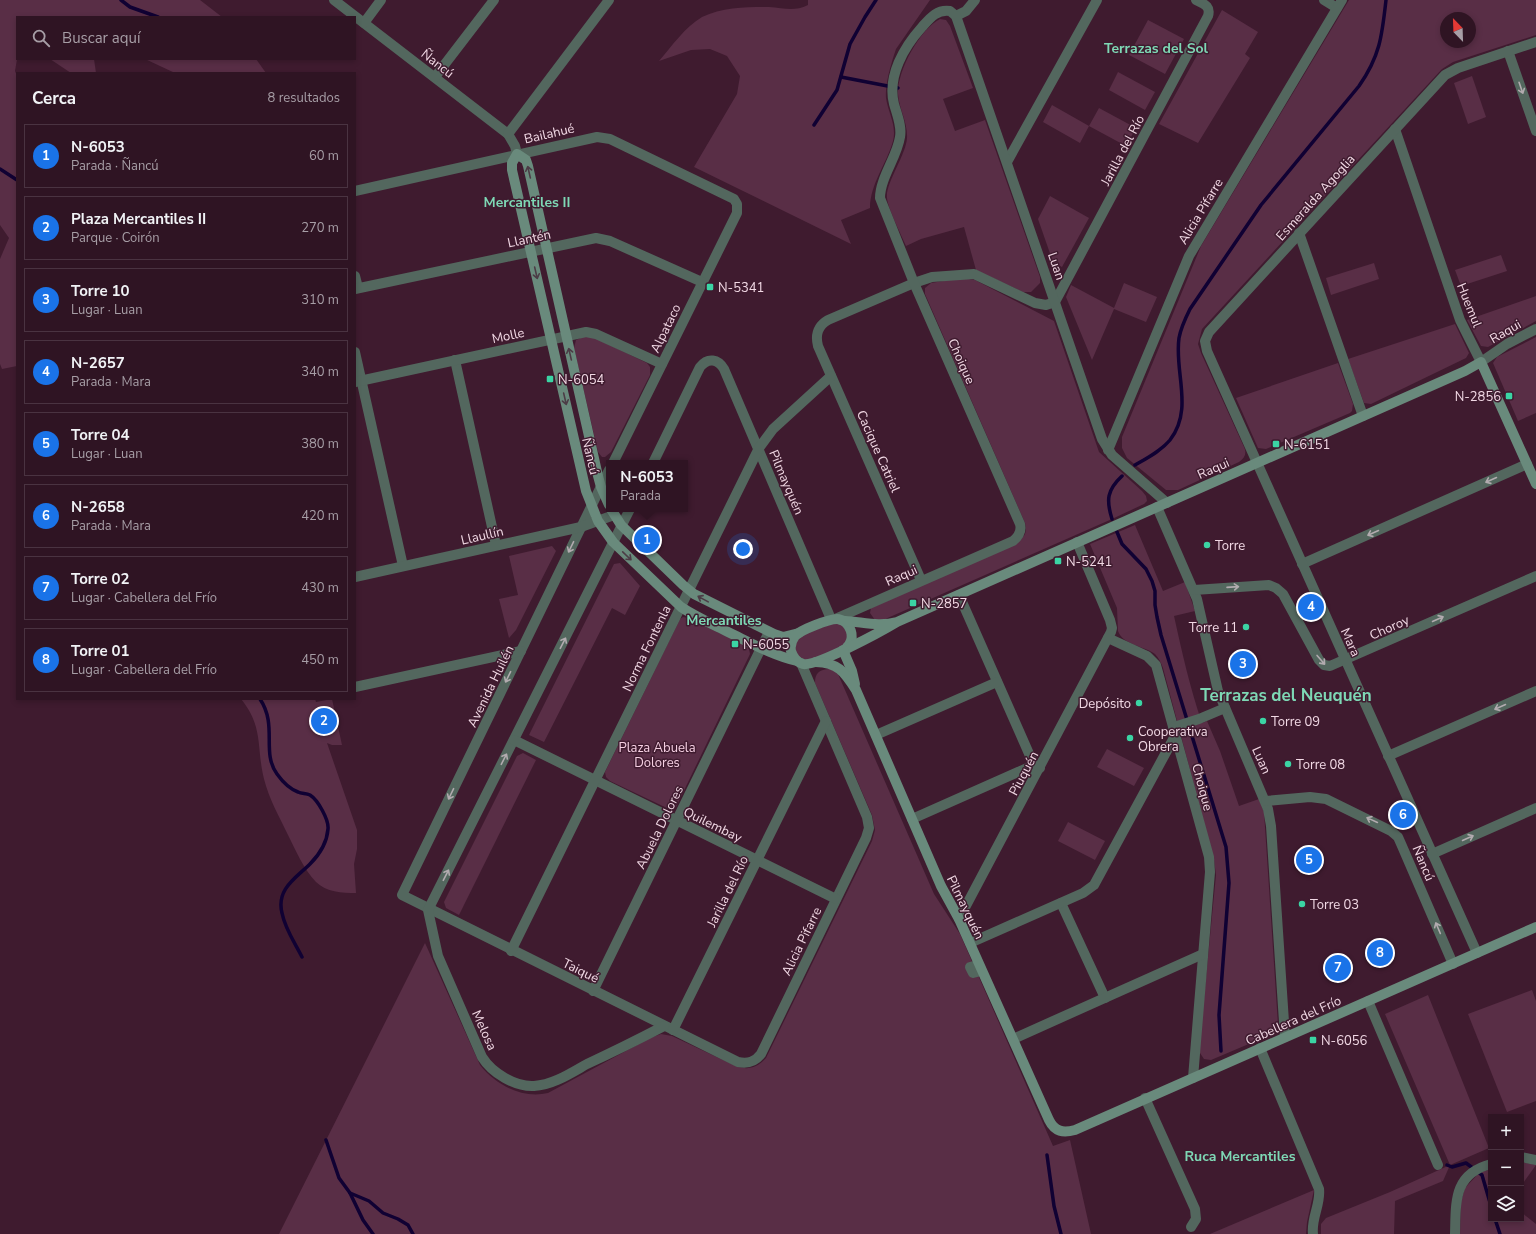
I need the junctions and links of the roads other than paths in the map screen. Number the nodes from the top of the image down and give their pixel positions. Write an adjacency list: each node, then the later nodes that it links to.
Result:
1 (334, 0): 10 (street, Ñancú)
2 (381, 0): 13 (street)
3 (494, 0): 16 (street)
4 (609, 0): 19 (street)
5 (974, 0): 11 (street)
6 (1097, 0): 21 (street)
7 (1196, 0): 30 (street, Jarilla del Río)
8 (1324, 0): 9 (street)
9 (1340, 4): 43 (street, Alicia Pifarre)
10 (355, 16)
11 (956, 16): 21 (street, Luan); 28 (street, Choique)
12 (356, 17): 13 (street, Ñancú)
13 (364, 23): 16 (street, Ñancú)
14 (1536, 42): 15 (street)
15 (1508, 51): 17 (street, Esmeralda Agoglia); 18 (street, one-way to 18)
16 (435, 77): 19 (street, Ñancú)
17 (1395, 129): 24 (street, Esmeralda Agoglia); 37 (street, Huemul)
18 (1536, 131)
19 (508, 134): 20 (street, Ñancú)
20 (517, 154): 22 (street, Bailahué); 23 (street, Bailahué); 25 (street, Ñancú, one-way to 20); 26 (street, Ñancú)
21 (1007, 162): 30 (street, Luan)
22 (356, 191)
23 (737, 204): 27 (street, Alpataco)
24 (1299, 233): 34 (street, Esmeralda Agoglia); 41 (street)
25 (546, 248): 26 (street, Llantén); 27 (street, Llantén); 32 (street, Ñancú)
26 (531, 251): 29 (street, Llantén); 33 (street, Ñancú, one-way to 33)
27 (702, 282): 38 (street, Alpataco)
28 (914, 282): 30 (street); 39 (street, Cacique Catriel); 60 (street, Choique)
29 (356, 288)
30 (1055, 302): 43 (street, Luan)
31 (1536, 329): 37 (street, Raqui)
32 (566, 336): 33 (street, Molle); 38 (street, Molle); 50 (street, Ñancú, one-way to 32)
33 (551, 339): 35 (street, Molle); 53 (street, Ñancú, one-way to 53)
34 (1205, 340): 46 (street, Mara)
35 (455, 360): 40 (street, Molle); 63 (street)
36 (356, 362): 40 (street)
37 (1482, 362): 41 (street, Raqui); 47 (street, Huemul)
38 (662, 364): 44 (street, Alpataco)
39 (832, 376): 42 (street, Norma Fontenla); 68 (street, Cacique Catriel)
40 (358, 382): 65 (street)
41 (1363, 416): 46 (street, Raqui)
42 (759, 448): 45 (street, Pilmayquén); 69 (street, Norma Fontenla); 73 (street, Pilmayquén)
43 (1108, 450): 52 (street, Luan)
44 (614, 460)
45 (654, 460)
46 (1257, 463): 52 (street, Raqui); 64 (street, Mara)
47 (1527, 464): 49 (street, Huemul); 64 (street, one-way to 64)
48 (606, 476): 50 (street)
49 (1536, 484)
50 (601, 487): 51 (street, Ñancú); 53 (street, Avenida Huilén)
51 (606, 498)
52 (1162, 505): 62 (street, Raqui); 70 (street, Luan)
53 (591, 507): 57 (street, Ñancú); 59 (street, Avenida Huilén)
54 (609, 512): 57 (street, Llaullín)
55 (612, 512): 58 (street, Ñancú)
56 (628, 512): 58 (street)
57 (598, 521): 59 (street, Llaullín); 61 (street, Ñancú)
58 (622, 525): 61 (street); 69 (street, Ñancú)
59 (581, 527): 63 (street, Llaullín); 80 (street, Avenida Huilén, one-way to 80)
60 (1020, 533): 68 (street, Raqui)
61 (613, 542): 72 (street, Ñancú, one-way to 72); 92 (street, one-way to 61)
62 (1077, 542): 71 (street, Raqui); 77 (street)
63 (496, 545): 65 (street, Llaullín)
64 (1302, 564): 81 (street, Mara)
65 (403, 566): 67 (street, Llaullín)
66 (1536, 576): 81 (street, Choroy, one-way to 66)
67 (356, 577)
68 (921, 580): 73 (street, Raqui)
69 (689, 590): 72 (street, Norma Fontenla); 76 (street, Ñancú, one-way to 69)
70 (1194, 590): 81 (street, Choroy, one-way to 81); 88 (street, Luan)
71 (958, 594): 74 (street, Raqui); 84 (street)
72 (681, 607): 78 (street, Ñancú); 95 (street, Norma Fontenla)
73 (837, 620): 74 (street, Raqui); 75 (street, Raqui); 79 (street)
74 (897, 622): 79 (street, Raqui)
75 (802, 631): 76 (street, Ñancú); 82 (street)
76 (769, 632): 78 (street, Abuela Dolores)
77 (1108, 638): 90 (street, Choique); 94 (street, Piuquén)
78 (761, 648): 82 (street, Ñancú); 99 (street, Abuela Dolores)
79 (845, 649): 83 (street, Raqui); 86 (street, Pilmayquén)
80 (521, 651): 85 (street); 102 (street, Avenida Huilén, one-way to 102)
81 (1345, 660): 93 (street, Mara)
82 (799, 662): 83 (street, Raqui); 89 (street)
83 (816, 662): 86 (street, Pilmayquén)
84 (997, 682): 91 (street); 94 (street)
85 (356, 687)
86 (856, 690): 91 (street, Pilmayquén)
87 (1536, 692): 93 (street, one-way to 93)
88 (1225, 708): 90 (street); 96 (street, Luan)
89 (826, 721): 101 (street, Jarilla del Río); 103 (street, Alicia Pifarre)
90 (1177, 729): 104 (street); 111 (street, Choique)
91 (876, 736): 98 (street, Pilmayquén)
92 (514, 740): 95 (street, Quilembay); 105 (street, one-way to 92)
93 (1388, 756): 100 (street, Mara)
94 (1037, 767): 98 (street); 106 (street, Piuquén)
95 (596, 780): 99 (street, Quilembay); 109 (street, Norma Fontenla)
96 (1266, 801): 112 (street, Ñancú, one-way to 96); 117 (street, Luan)
97 (1536, 808): 100 (street, one-way to 97)
98 (912, 819): 106 (street, Pilmayquén)
99 (677, 820): 101 (street, Quilembay); 113 (street, Abuela Dolores)
100 (1432, 854): 110 (street, Mara)
101 (757, 860): 103 (street, Quilembay); 116 (street, Jarilla del Río)
102 (402, 895): 105 (street, Taiqué)
103 (836, 899): 120 (street, Alicia Pifarre)
104 (1061, 903): 108 (street); 114 (street)
105 (428, 910): 109 (street, Taiqué); 116 (street, Melosa)
106 (960, 919): 108 (street, Pilmayquén)
107 (1536, 927): 110 (street, Cabellera del Frío)
108 (970, 943): 118 (street, Pilmayquén)
109 (512, 951): 113 (street, Taiqué)
110 (1477, 953): 112 (street, Cabellera del Frío)
111 (1203, 954): 114 (street); 121 (street, Choique)
112 (1453, 964): 115 (street, Cabellera del Frío)
113 (593, 991): 116 (street, Taiqué)
114 (1105, 998): 118 (street)
115 (1368, 1001): 117 (street, Cabellera del Frío); 126 (street)
116 (669, 1028): 120 (street, Taiqué)
117 (1285, 1037): 119 (street, Cabellera del Frío)
118 (1013, 1039): 123 (street, Pilmayquén)
119 (1260, 1048): 121 (street, Cabellera del Frío); 129 (street)
120 (751, 1062)
121 (1193, 1078): 122 (street, Cabellera del Frío)
122 (1146, 1098): 123 (street, Cabellera del Frío); 128 (street)
123 (1059, 1131)
124 (1524, 1158): 125 (street)
125 (1536, 1160)
126 (1438, 1165)
127 (1488, 1165): 130 (street)
128 (1191, 1227)
129 (1313, 1234)
130 (1455, 1234)

